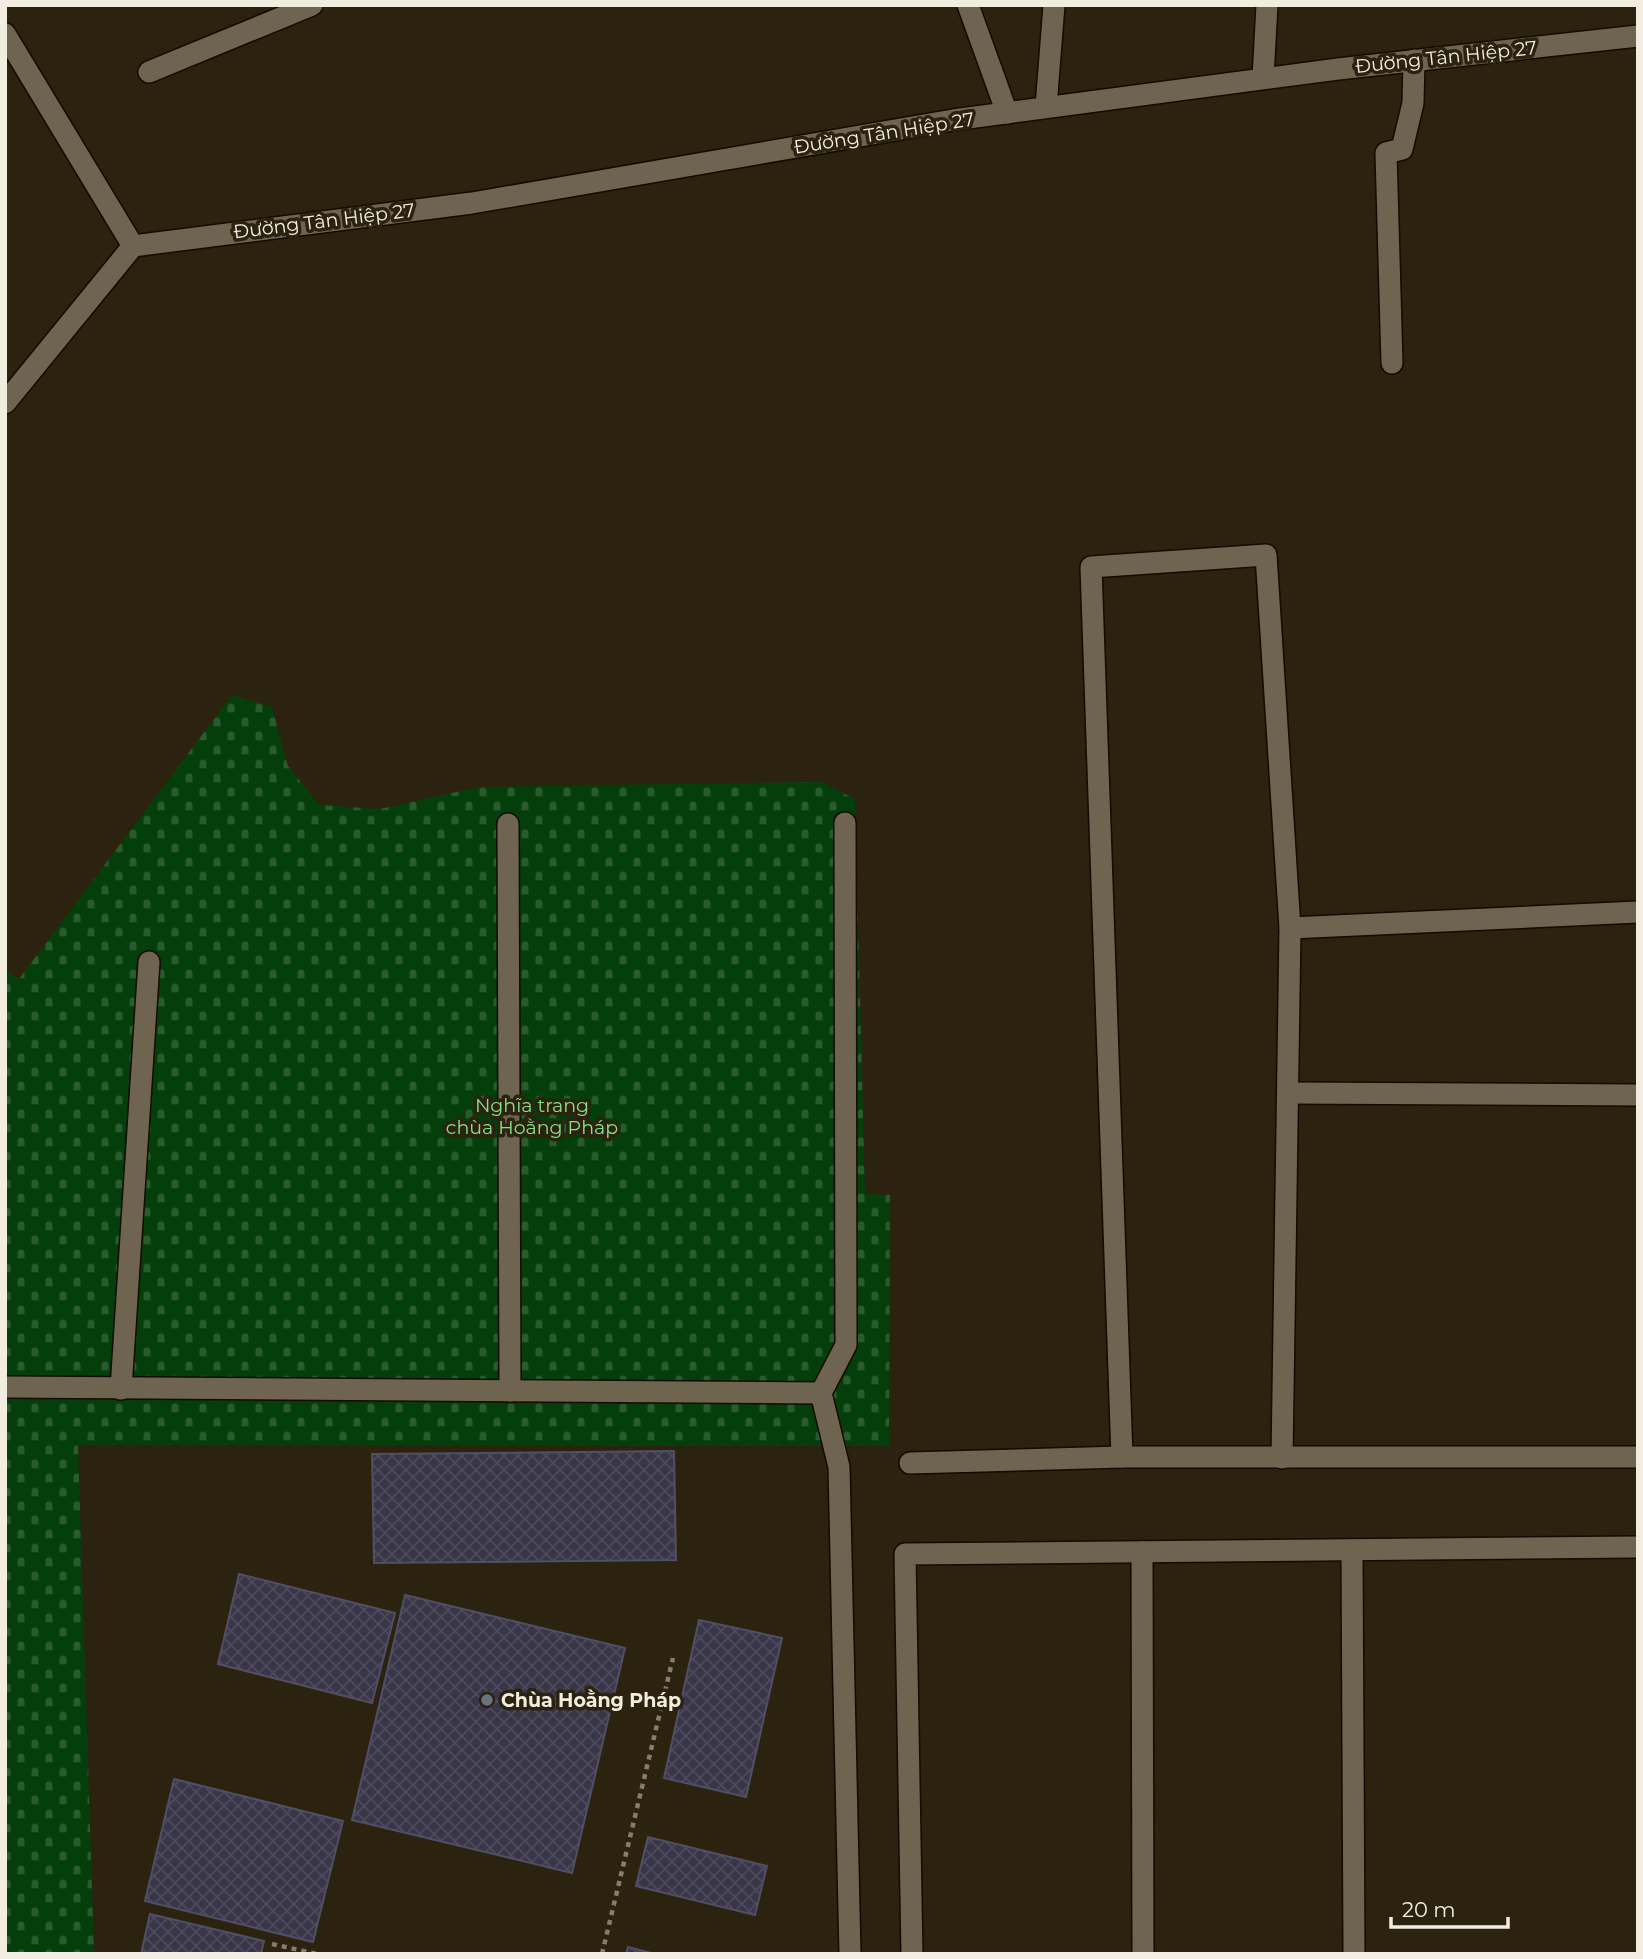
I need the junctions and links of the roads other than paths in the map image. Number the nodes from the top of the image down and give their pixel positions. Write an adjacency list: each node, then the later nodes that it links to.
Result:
1 (312, 5): 8 (street)
2 (968, 5): 11 (street)
3 (1054, 5): 10 (street)
4 (1267, 5): 9 (street)
5 (1638, 36): 7 (street, Đường Tân Hiệp 27)
6 (7, 40): 12 (street)
7 (1414, 60): 9 (street, Đường Tân Hiệp 27); 13 (street)
8 (149, 72)
9 (1263, 78): 10 (street, Đường Tân Hiệp 27)
10 (1045, 107): 11 (street, Đường Tân Hiệp 27)
11 (1007, 113): 12 (street, Đường Tân Hiệp 27)
12 (133, 246): 14 (street)
13 (1392, 363)
14 (5, 403)
15 (845, 823): 25 (street)
16 (508, 824): 24 (street)
17 (1638, 912): 18 (street)
18 (1290, 928): 20 (street); 26 (street)
19 (149, 962): 23 (street)
20 (1288, 1093): 21 (street); 28 (street)
21 (1638, 1095)
22 (5, 1387): 23 (street)
23 (121, 1389): 24 (street)
24 (510, 1391): 25 (street)
25 (821, 1393): 33 (street)
26 (1122, 1457): 28 (street); 29 (street)
27 (1638, 1457): 28 (street)
28 (1282, 1458)
29 (910, 1463)
30 (1638, 1547): 31 (street)
31 (1352, 1550): 32 (street); 36 (street)
32 (1142, 1552): 34 (street); 35 (street)
33 (850, 1954)
34 (912, 1954)
35 (1143, 1954)
36 (1354, 1954)

